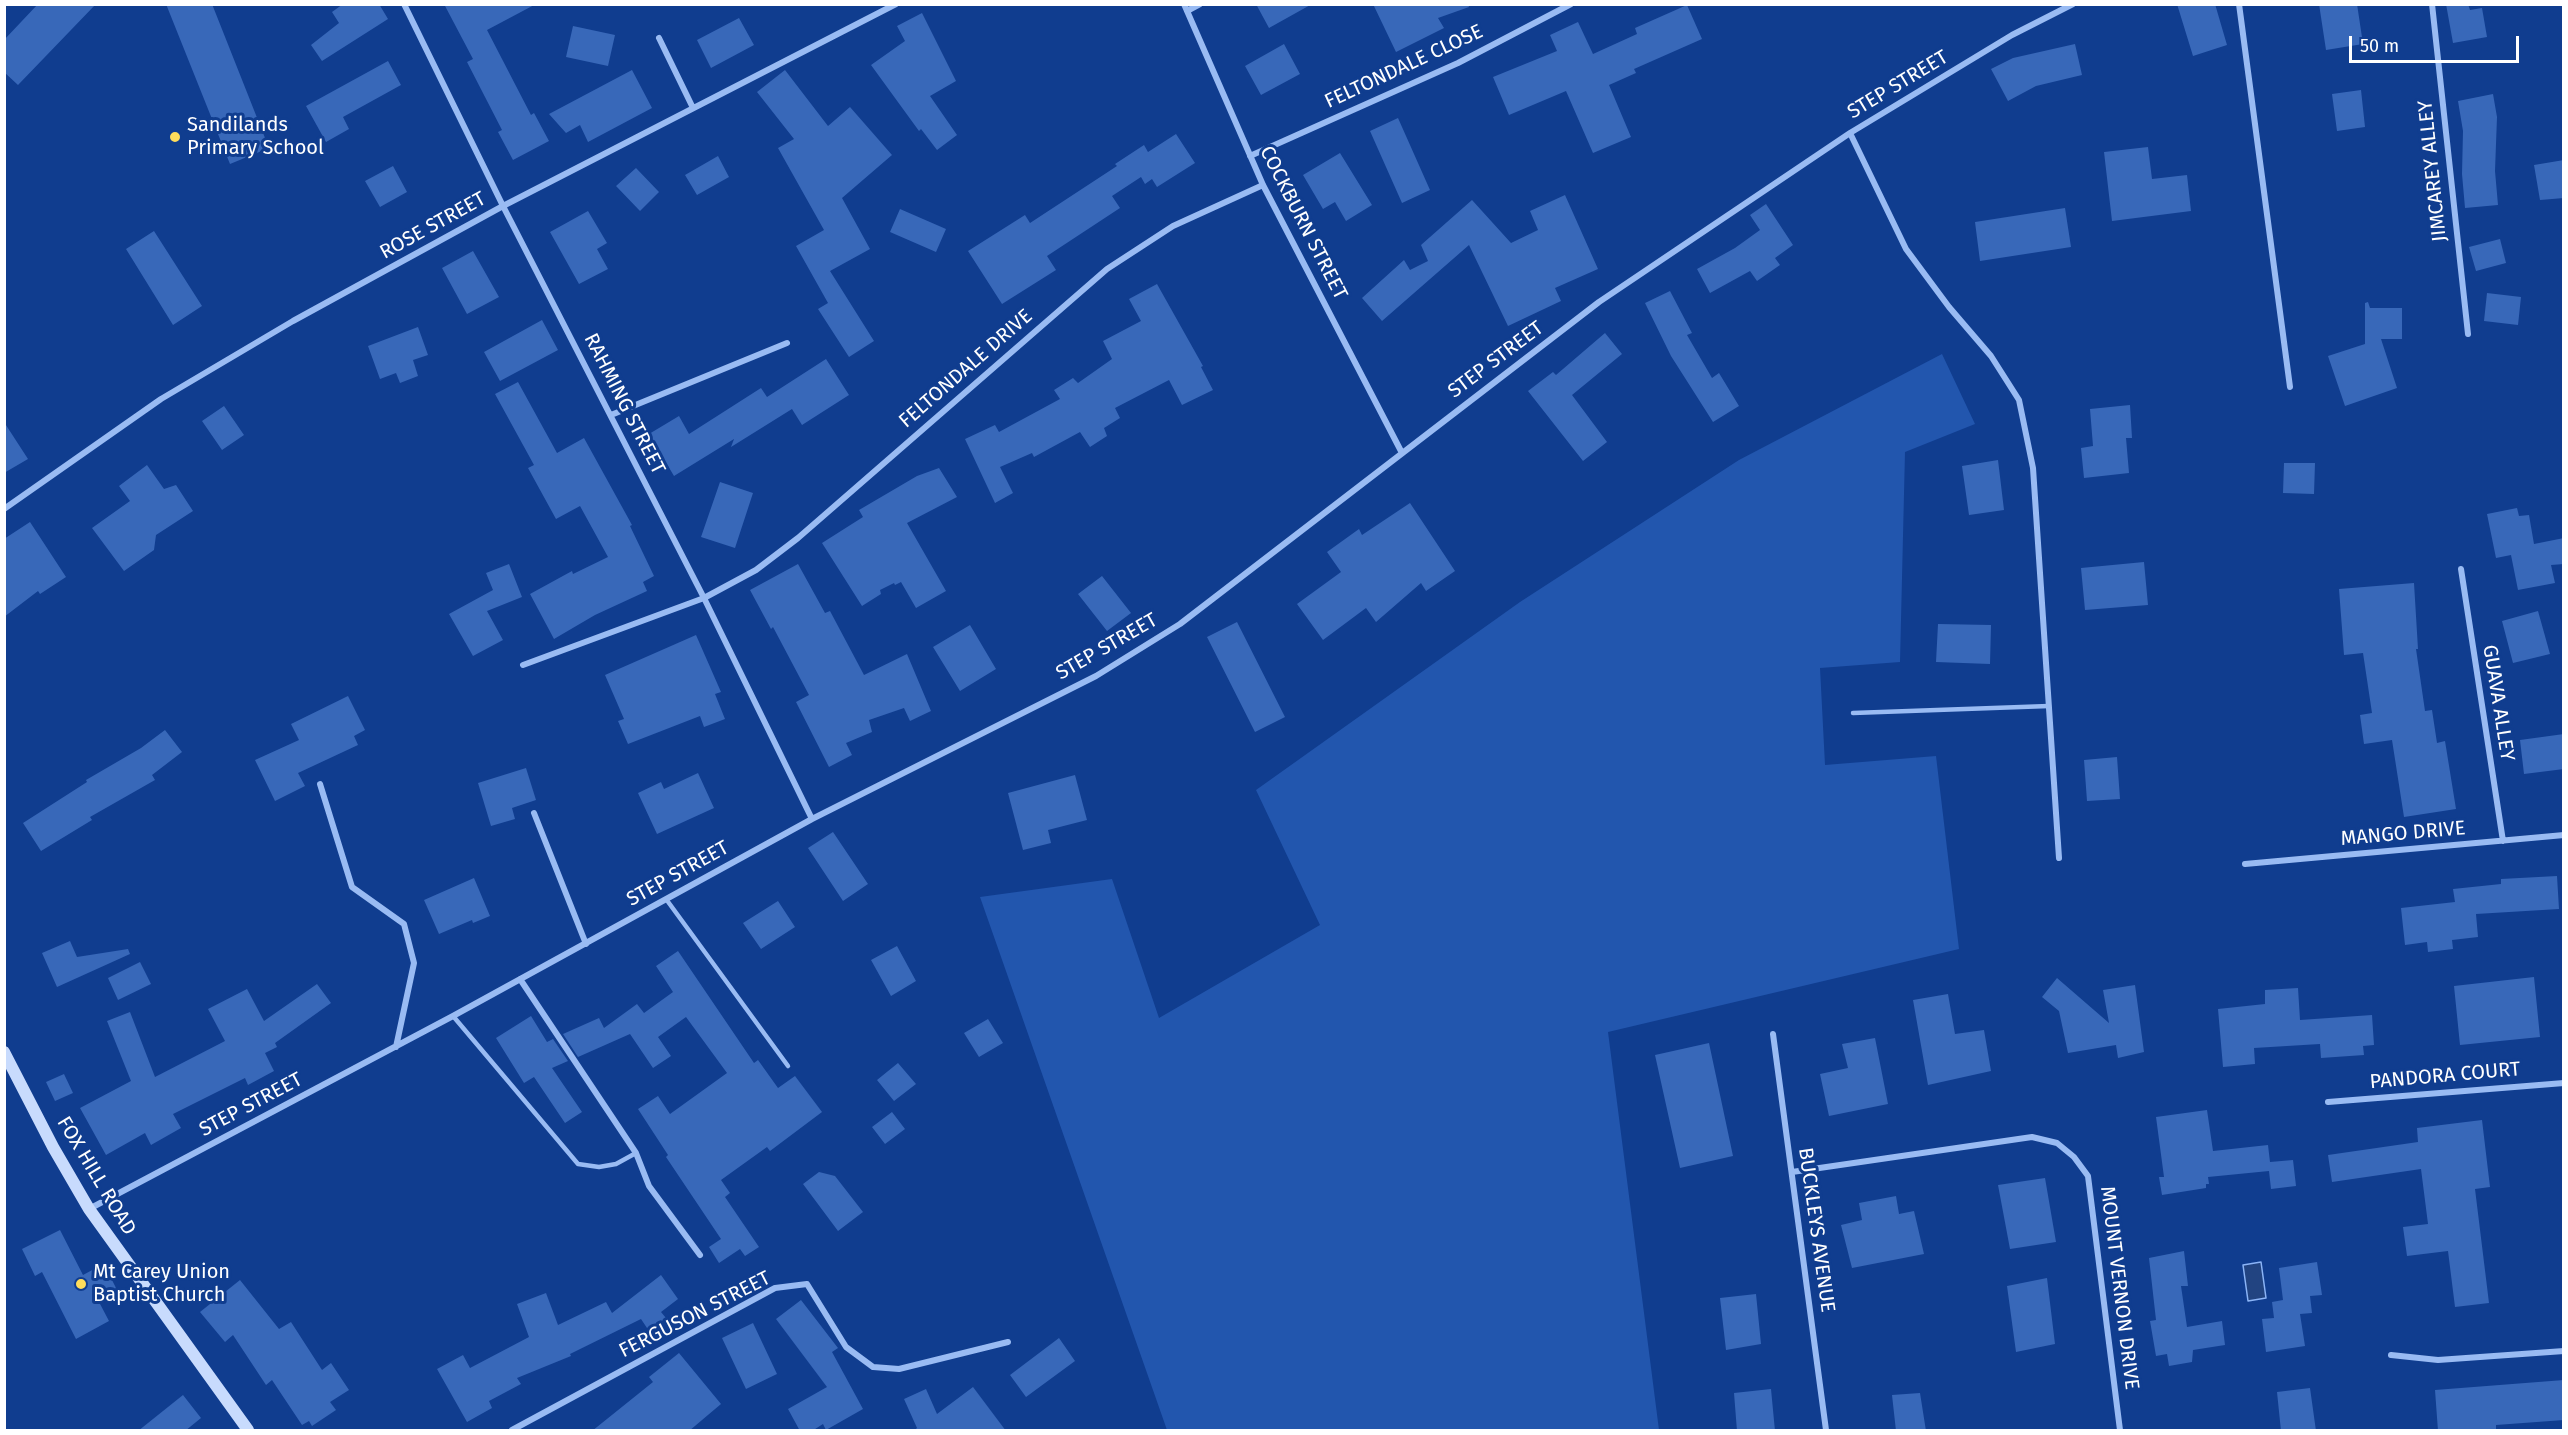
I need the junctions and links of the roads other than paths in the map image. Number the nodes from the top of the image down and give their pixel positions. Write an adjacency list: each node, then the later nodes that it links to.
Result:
1 (404, 4): 14 (street, RAHMING STREET)
2 (896, 4): 10 (street, ROSE STREET)
3 (1200, 4): 8 (street)
4 (1571, 4): 12 (street, FELTONDALE CLOSE)
5 (2073, 4): 11 (street, STEP STREET)
6 (2239, 4): 17 (street)
7 (2432, 4): 15 (street, JIMCAREY ALLEY)
8 (1186, 8): 12 (street, COCKBURN STREET)
9 (659, 38): 10 (street)
10 (693, 108): 14 (street, ROSE STREET)
11 (1850, 133): 19 (street, STEP STREET); 24 (street)
12 (1250, 156): 13 (street, COCKBURN STREET)
13 (1263, 185): 19 (street, COCKBURN STREET); 22 (street, FELTONDALE DRIVE)
14 (503, 206): 18 (street, RAHMING STREET); 20 (street, ROSE STREET)
15 (2468, 334)
16 (786, 343): 18 (street)
17 (2290, 387)
18 (611, 415): 22 (street, RAHMING STREET)
19 (1402, 453): 28 (street, STEP STREET)
20 (4, 509)
21 (2461, 568): 30 (street, GUAVA ALLEY)
22 (704, 598): 23 (street, FELTONDALE DRIVE); 28 (street, RAHMING STREET)
23 (523, 665)
24 (2049, 706): 25 (lane); 31 (street)
25 (1853, 713)
26 (320, 784): 38 (street)
27 (534, 813): 34 (street)
28 (812, 819): 33 (street, STEP STREET)
29 (2564, 835): 30 (street, MANGO DRIVE)
30 (2503, 842): 32 (street, MANGO DRIVE)
31 (2059, 858)
32 (2245, 864)
33 (666, 899): 34 (street, STEP STREET); 40 (lane)
34 (586, 944): 35 (street, STEP STREET)
35 (520, 980): 36 (street, STEP STREET); 43 (street)
36 (453, 1016): 38 (street, STEP STREET); 43 (lane)
37 (1773, 1034): 44 (street, BUCKLEYS AVENUE)
38 (396, 1047): 45 (street, STEP STREET)
39 (4, 1052): 45 (main road, FOX HILL ROAD)
40 (788, 1066)
41 (2564, 1083): 42 (street, PANDORA COURT)
42 (2328, 1102)
43 (636, 1153): 46 (street)
44 (1792, 1172): 52 (street, BUCKLEYS AVENUE); 53 (street, MOUNT VERNON DRIVE)
45 (89, 1209): 50 (main road, FOX HILL ROAD)
46 (700, 1255)
47 (1008, 1342): 51 (street, FERGUSON STREET)
48 (2564, 1351): 49 (street)
49 (2391, 1355)
50 (248, 1431)
51 (513, 1431)
52 (1826, 1431)
53 (2120, 1431)

